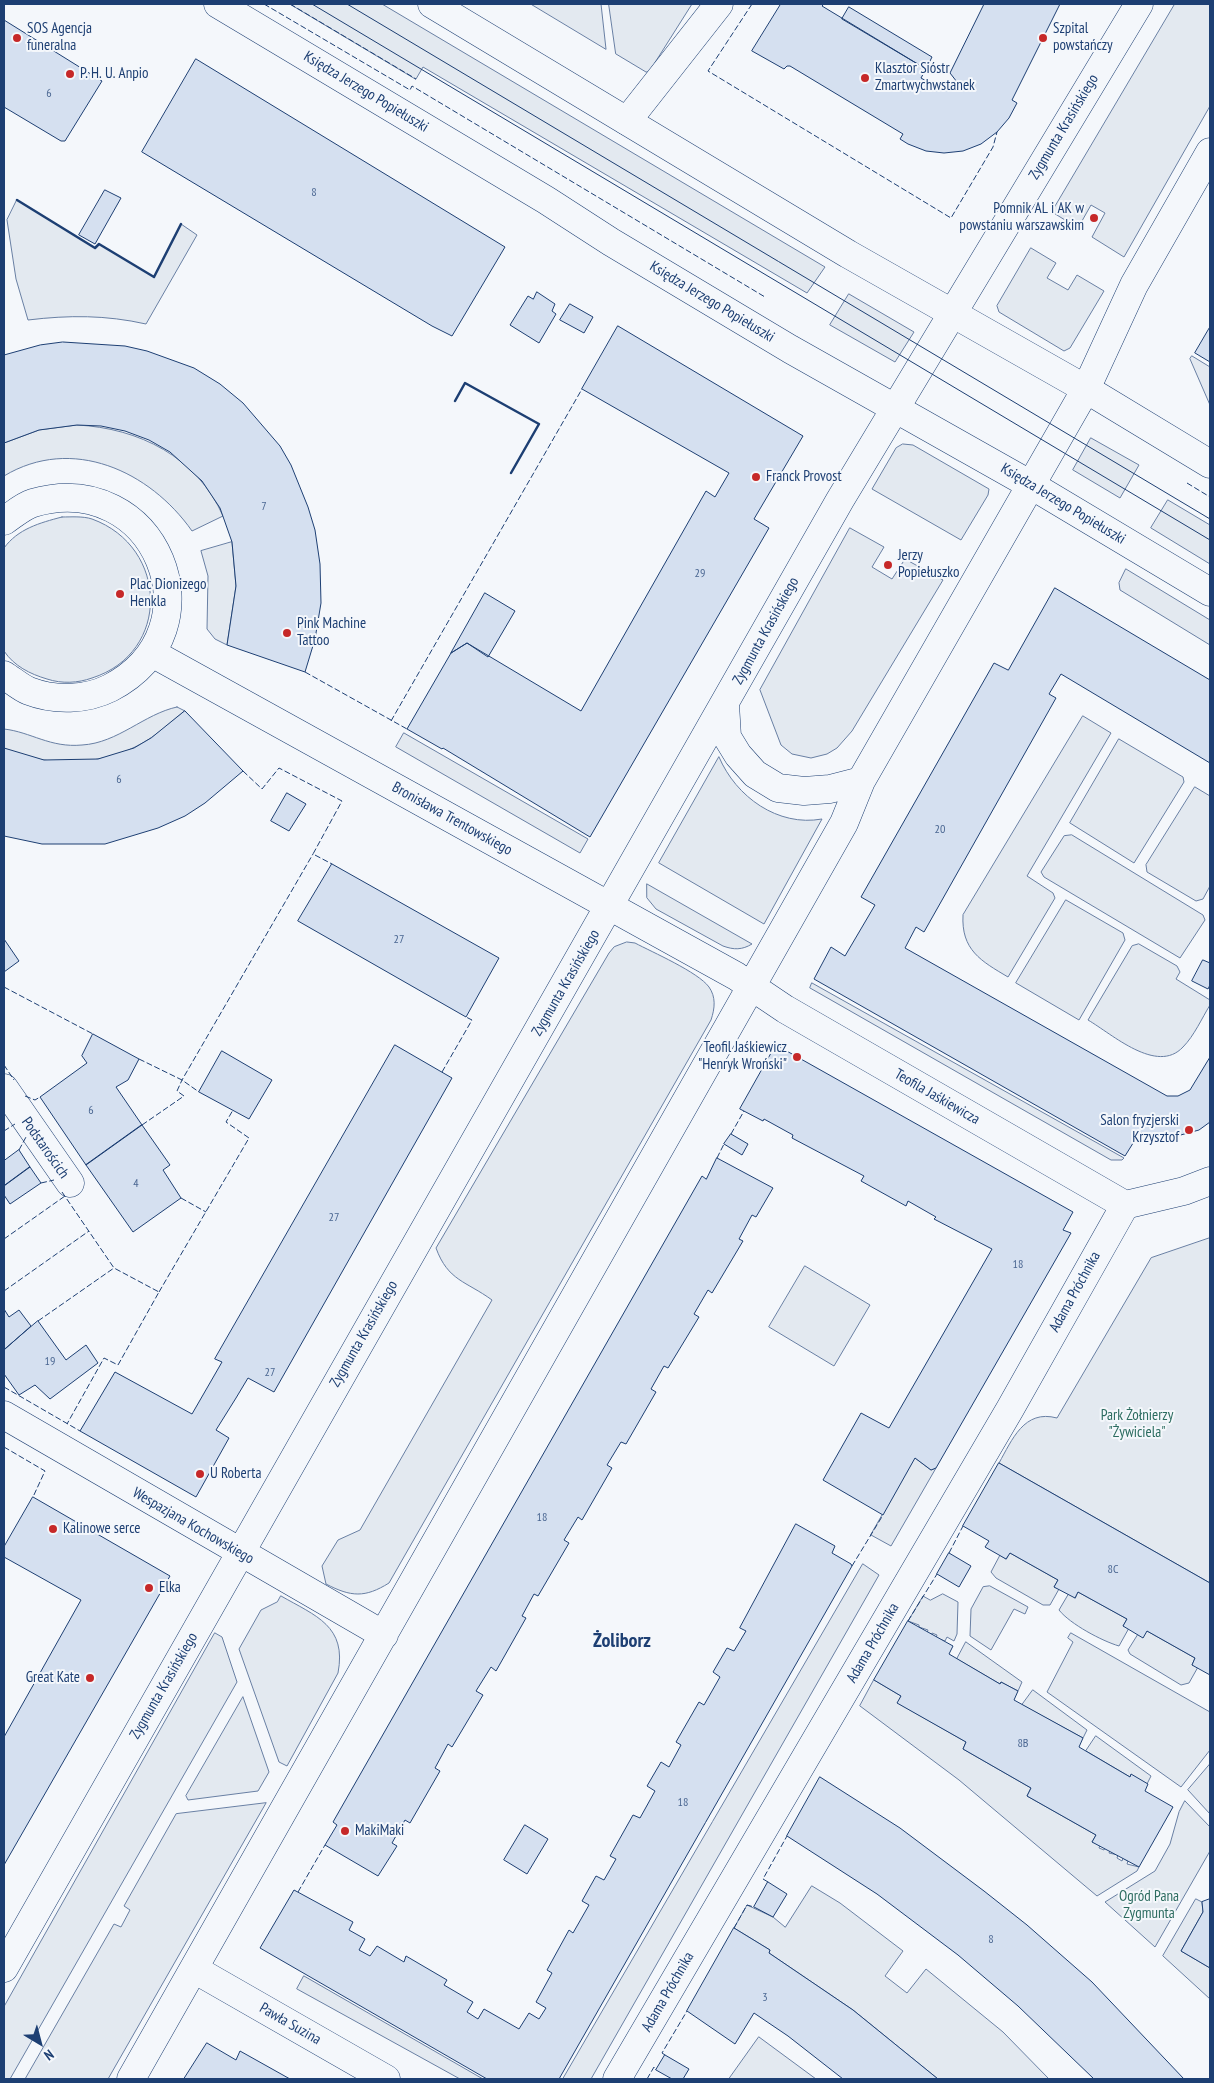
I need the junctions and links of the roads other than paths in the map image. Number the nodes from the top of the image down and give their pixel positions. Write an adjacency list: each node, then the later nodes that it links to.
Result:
1 (218, 4): 9 (street, Księdza Jerzego Popiełuszki)
2 (432, 4): 5 (street)
3 (719, 4): 5 (street)
4 (1139, 4): 7 (street, Zygmunta Krasińskiego)
5 (627, 121): 7 (street)
6 (1210, 152): 8 (street)
7 (951, 312): 8 (street); 9 (street, Zygmunta Krasińskiego)
8 (1086, 389): 10 (street); 11 (street)
9 (894, 406): 11 (street, Księdza Jerzego Popiełuszki); 16 (street, Zygmunta Krasińskiego)
10 (1210, 464)
11 (1031, 485): 13 (street, Księdza Jerzego Popiełuszki); 17 (street)
12 (4, 521): 14 (street)
13 (1210, 592)
14 (152, 653): 15 (street); 18 (street, Bronisława Trentowskiego)
15 (4, 675)
16 (725, 704): 17 (street); 18 (street, Zygmunta Krasińskiego)
17 (861, 781): 19 (street)
18 (609, 906): 19 (street, Bronisława Trentowskiego); 25 (street, Zygmunta Krasińskiego)
19 (751, 986): 23 (street, Teofila Jaśkiewicza); 26 (street)
20 (4, 1088): 22 (street, Podstarościch)
21 (1210, 1181): 23 (street)
22 (70, 1183)
23 (1125, 1205): 31 (street, Adama Próchnika)
24 (4, 1415): 25 (street, Wespazjana Kochowskiego)
25 (239, 1553): 26 (street, Wespazjana Kochowskiego); 27 (street, Zygmunta Krasińskiego)
26 (384, 1634): 28 (street)
27 (4, 1968)
28 (194, 1969): 29 (street); 30 (street, Pawła Suzina)
29 (131, 2079)
30 (386, 2079)
31 (617, 2079)

